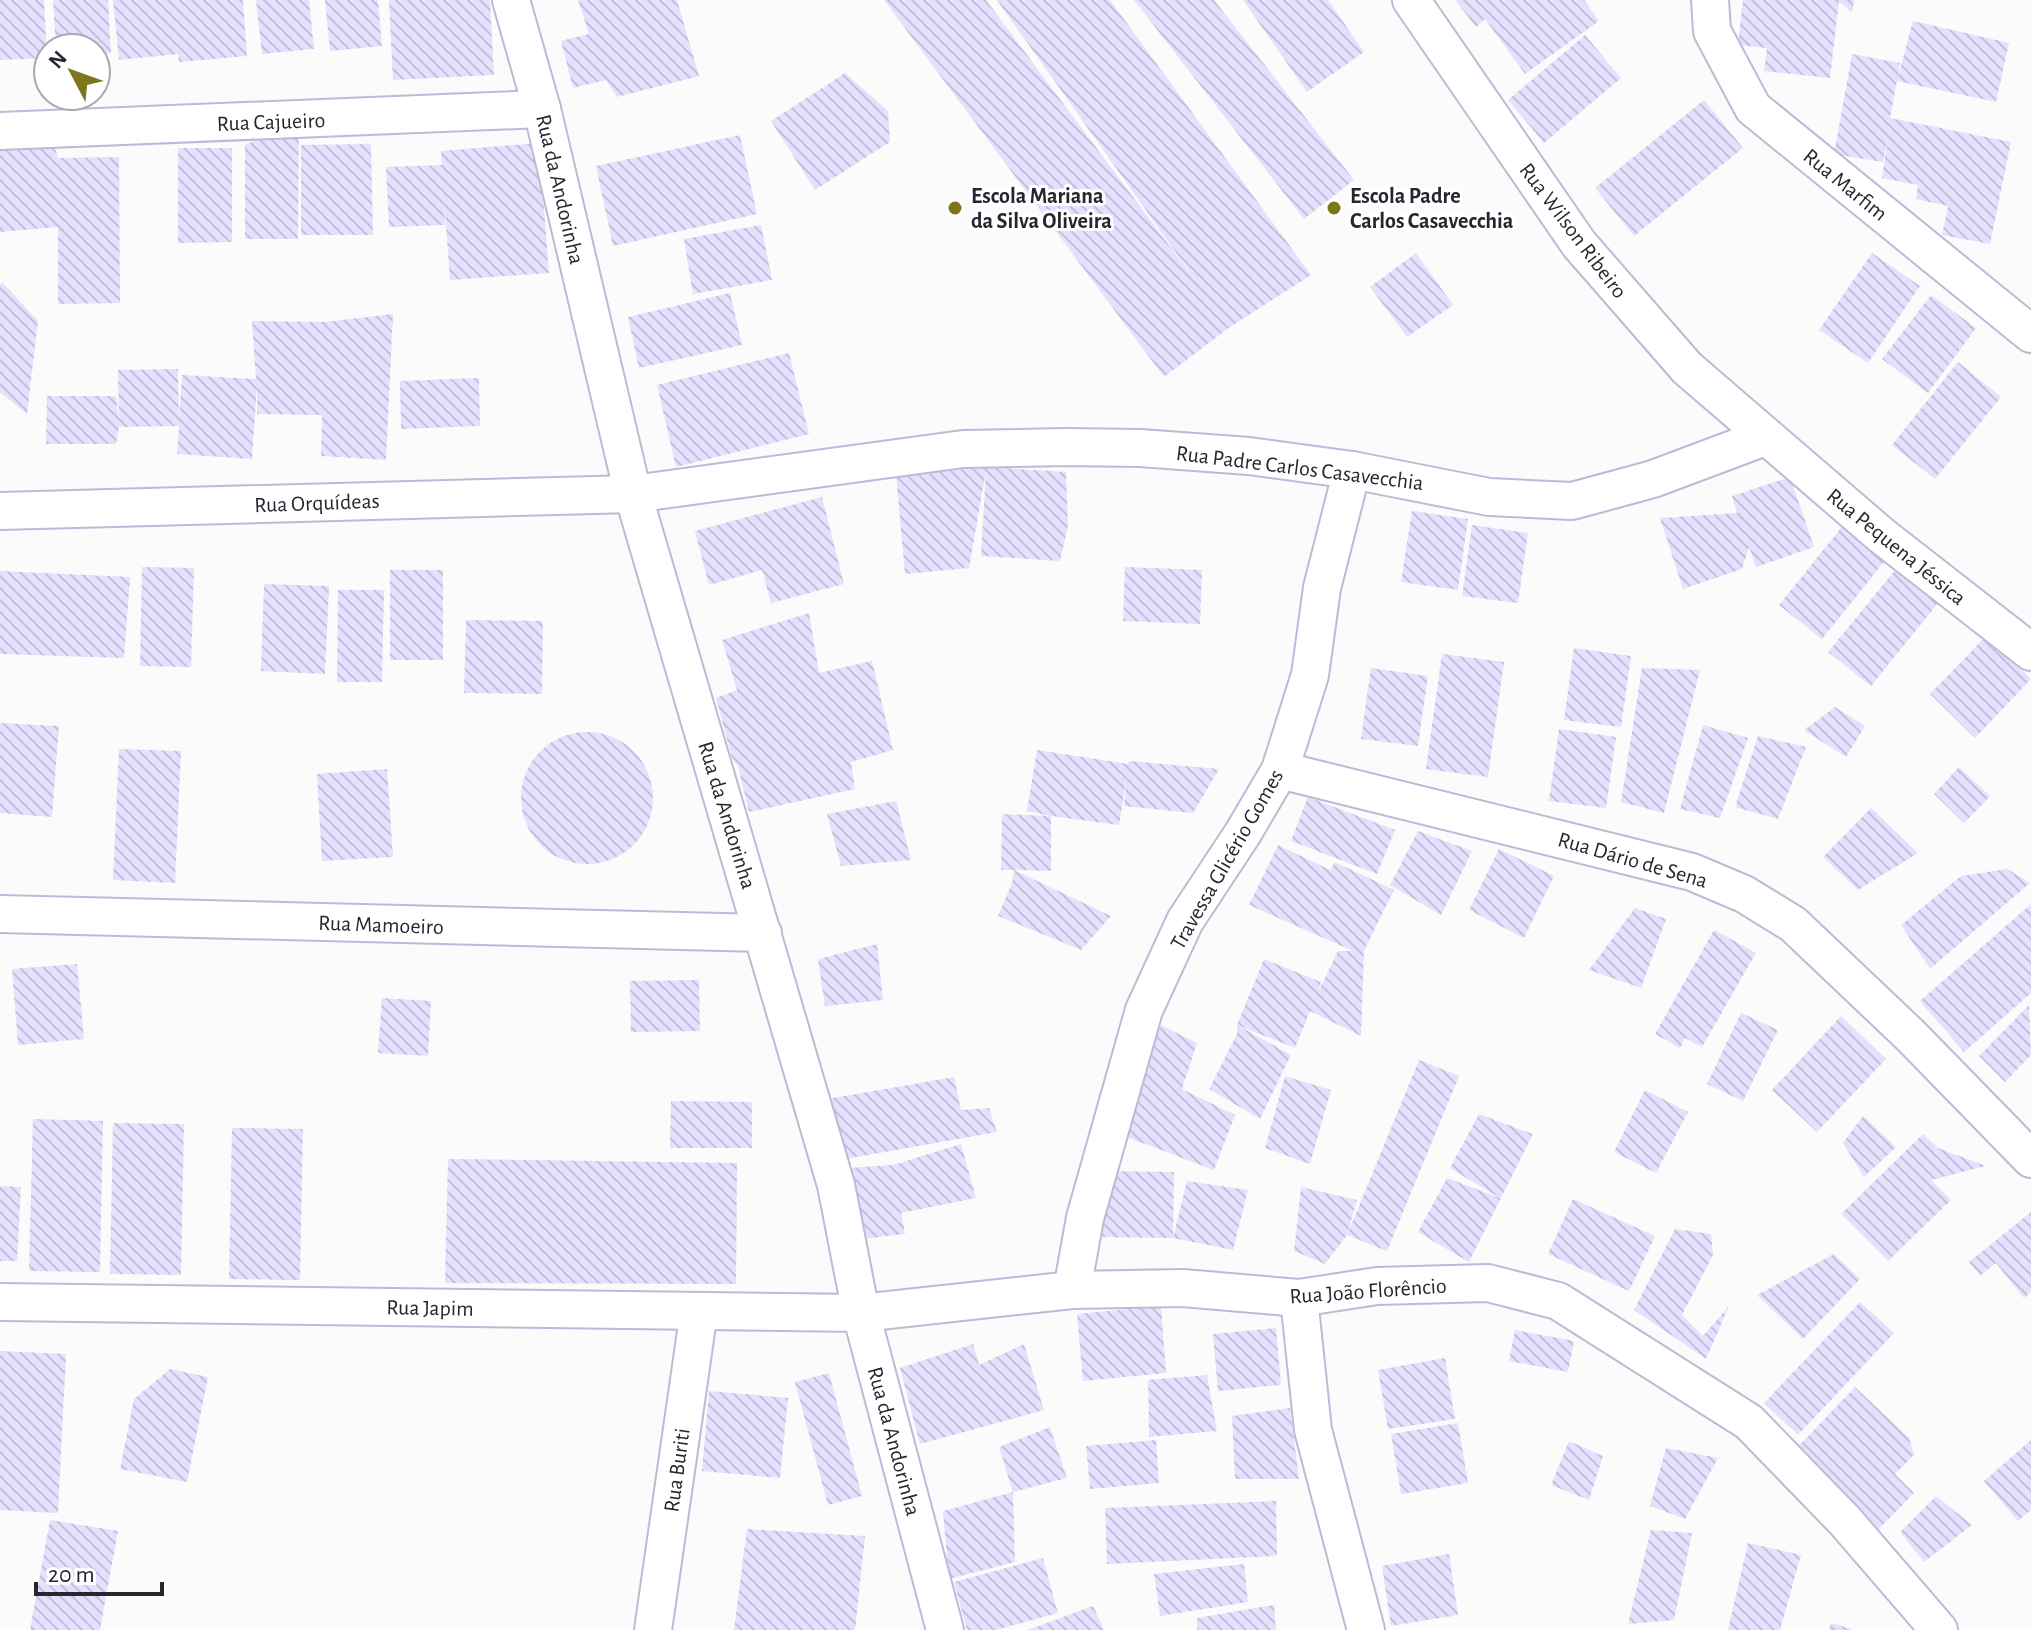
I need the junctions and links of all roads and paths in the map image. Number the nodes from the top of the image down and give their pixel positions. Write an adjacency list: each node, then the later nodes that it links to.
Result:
1 (511, 0): 4 (street, Rua da Andorinha)
2 (1411, 0): 7 (street, Rua Wilson Ribeiro)
3 (1710, 0): 6 (street, Rua Marfim)
4 (542, 109): 5 (street, Rua Cajueiro); 9 (street, Rua da Andorinha)
5 (0, 131)
6 (2031, 334)
7 (1765, 437): 8 (street, Rua Padre Carlos Casavecchia); 11 (street, Rua Pequena Jéssica)
8 (1352, 470): 9 (street, Rua Padre Carlos Casavecchia); 12 (street, Travessa Glicério Gomes)
9 (633, 494): 10 (street, Rua Orquídeas); 14 (street, Rua da Andorinha)
10 (0, 511)
11 (2031, 652)
12 (1280, 770): 15 (street, Rua Dário de Sena); 16 (street, Travessa Glicério Gomes)
13 (0, 914): 14 (street, Rua Mamoeiro)
14 (763, 933): 20 (street, Rua da Andorinha)
15 (2031, 1159)
16 (1072, 1290): 17 (street, Rua João Florêncio); 20 (street, Rua João Florêncio)
17 (1299, 1298): 21 (street, Rua João Florêncio); 24 (street)
18 (0, 1302): 19 (street, Rua Japim)
19 (699, 1311): 20 (street, Rua Japim); 22 (street, Rua Buriti)
20 (861, 1313): 23 (street, Rua da Andorinha)
21 (1928, 1625)
22 (653, 1630)
23 (945, 1630)
24 (1366, 1630)

